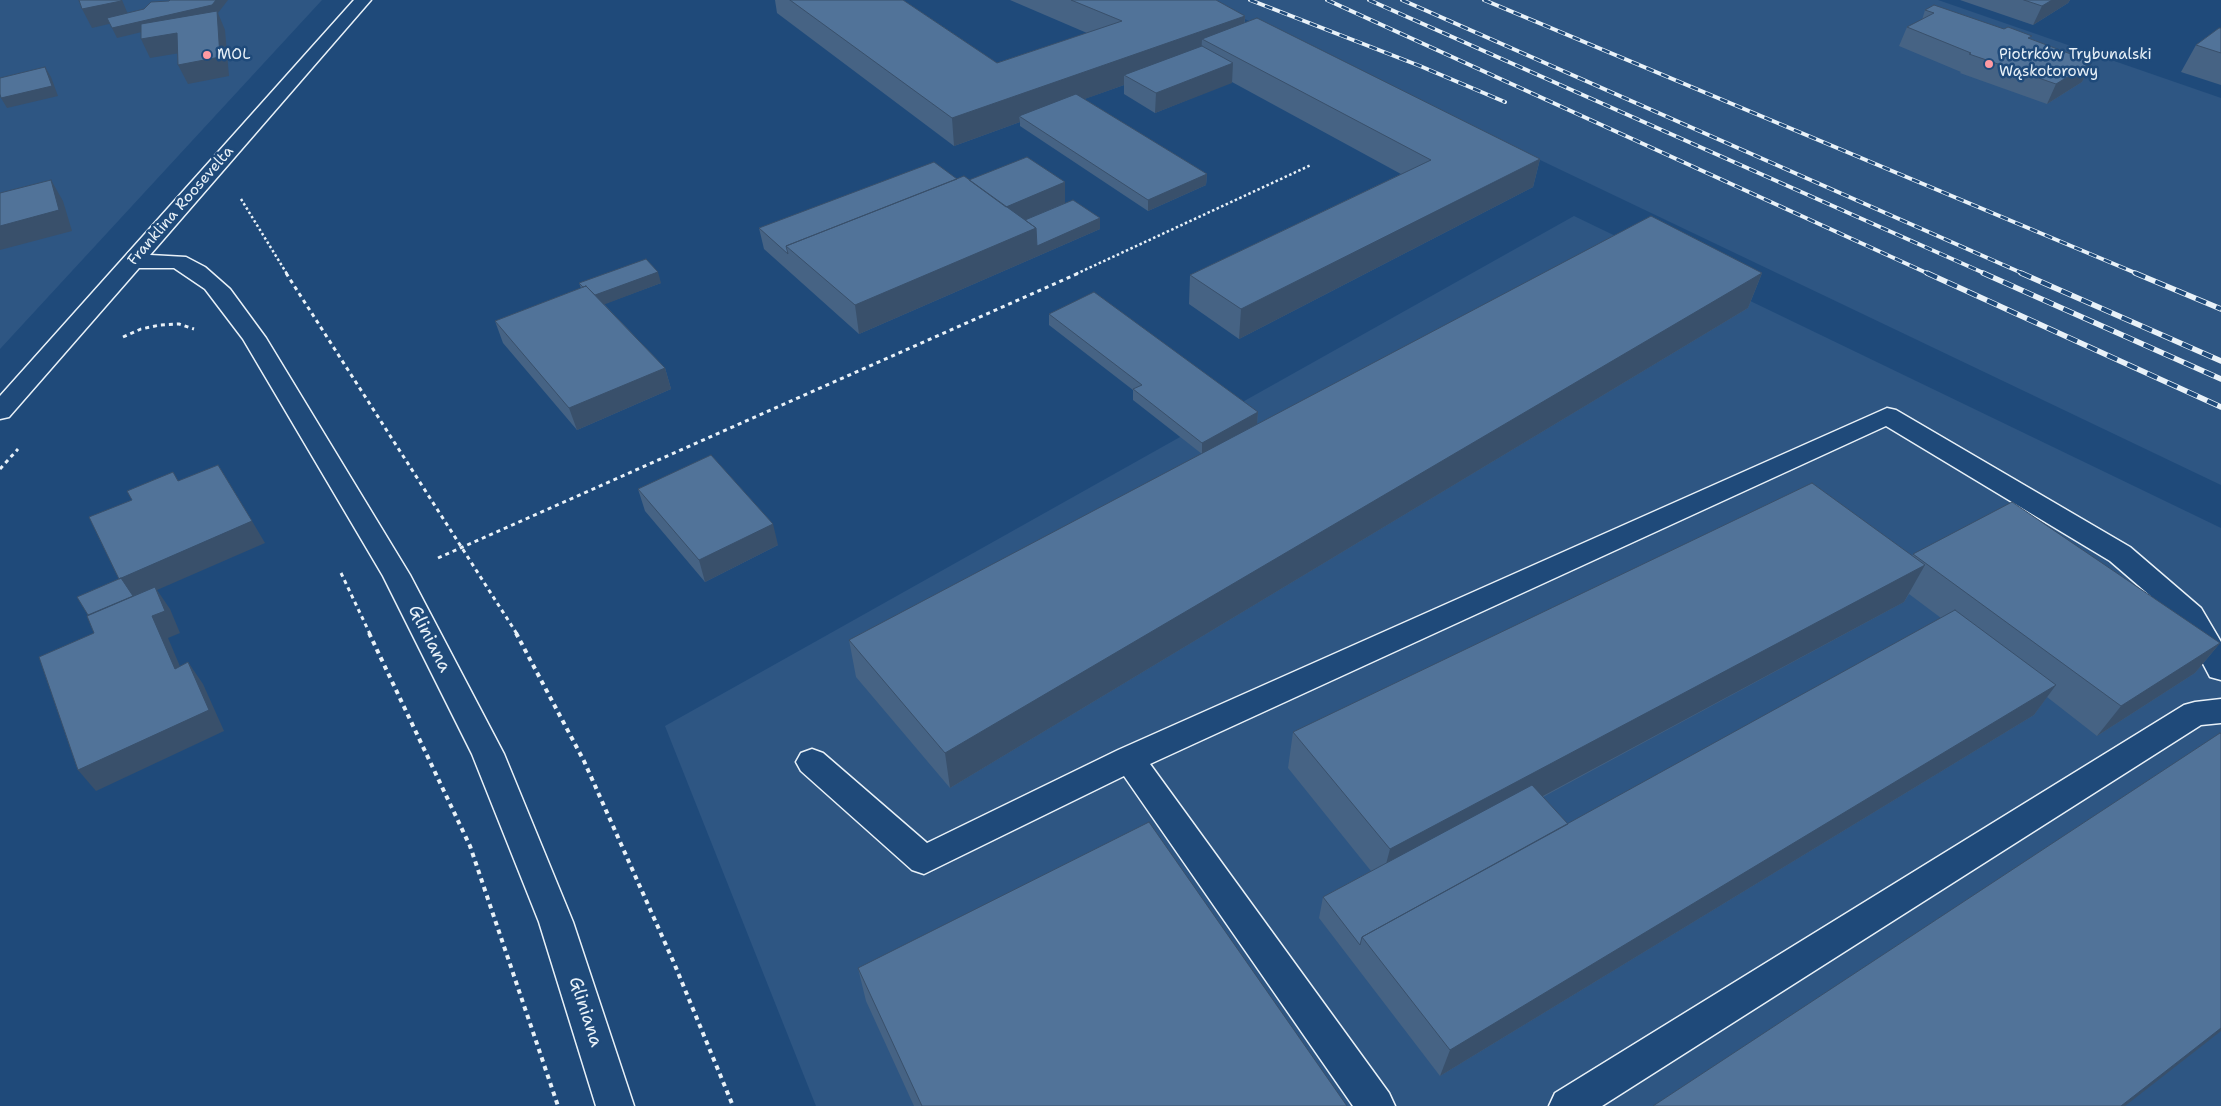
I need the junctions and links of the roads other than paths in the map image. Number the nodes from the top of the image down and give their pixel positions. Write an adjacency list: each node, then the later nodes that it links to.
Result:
1 (363, 0): 2 (street, Franklina Roosevelta)
2 (132, 261): 3 (street, Franklina Roosevelta); 8 (street, Gliniana)
3 (0, 411)
4 (2221, 669): 6 (street)
5 (2221, 711): 10 (street)
6 (1129, 759): 7 (street); 9 (street)
7 (812, 762)
8 (616, 1106)
9 (1376, 1106)
10 (1568, 1106)

